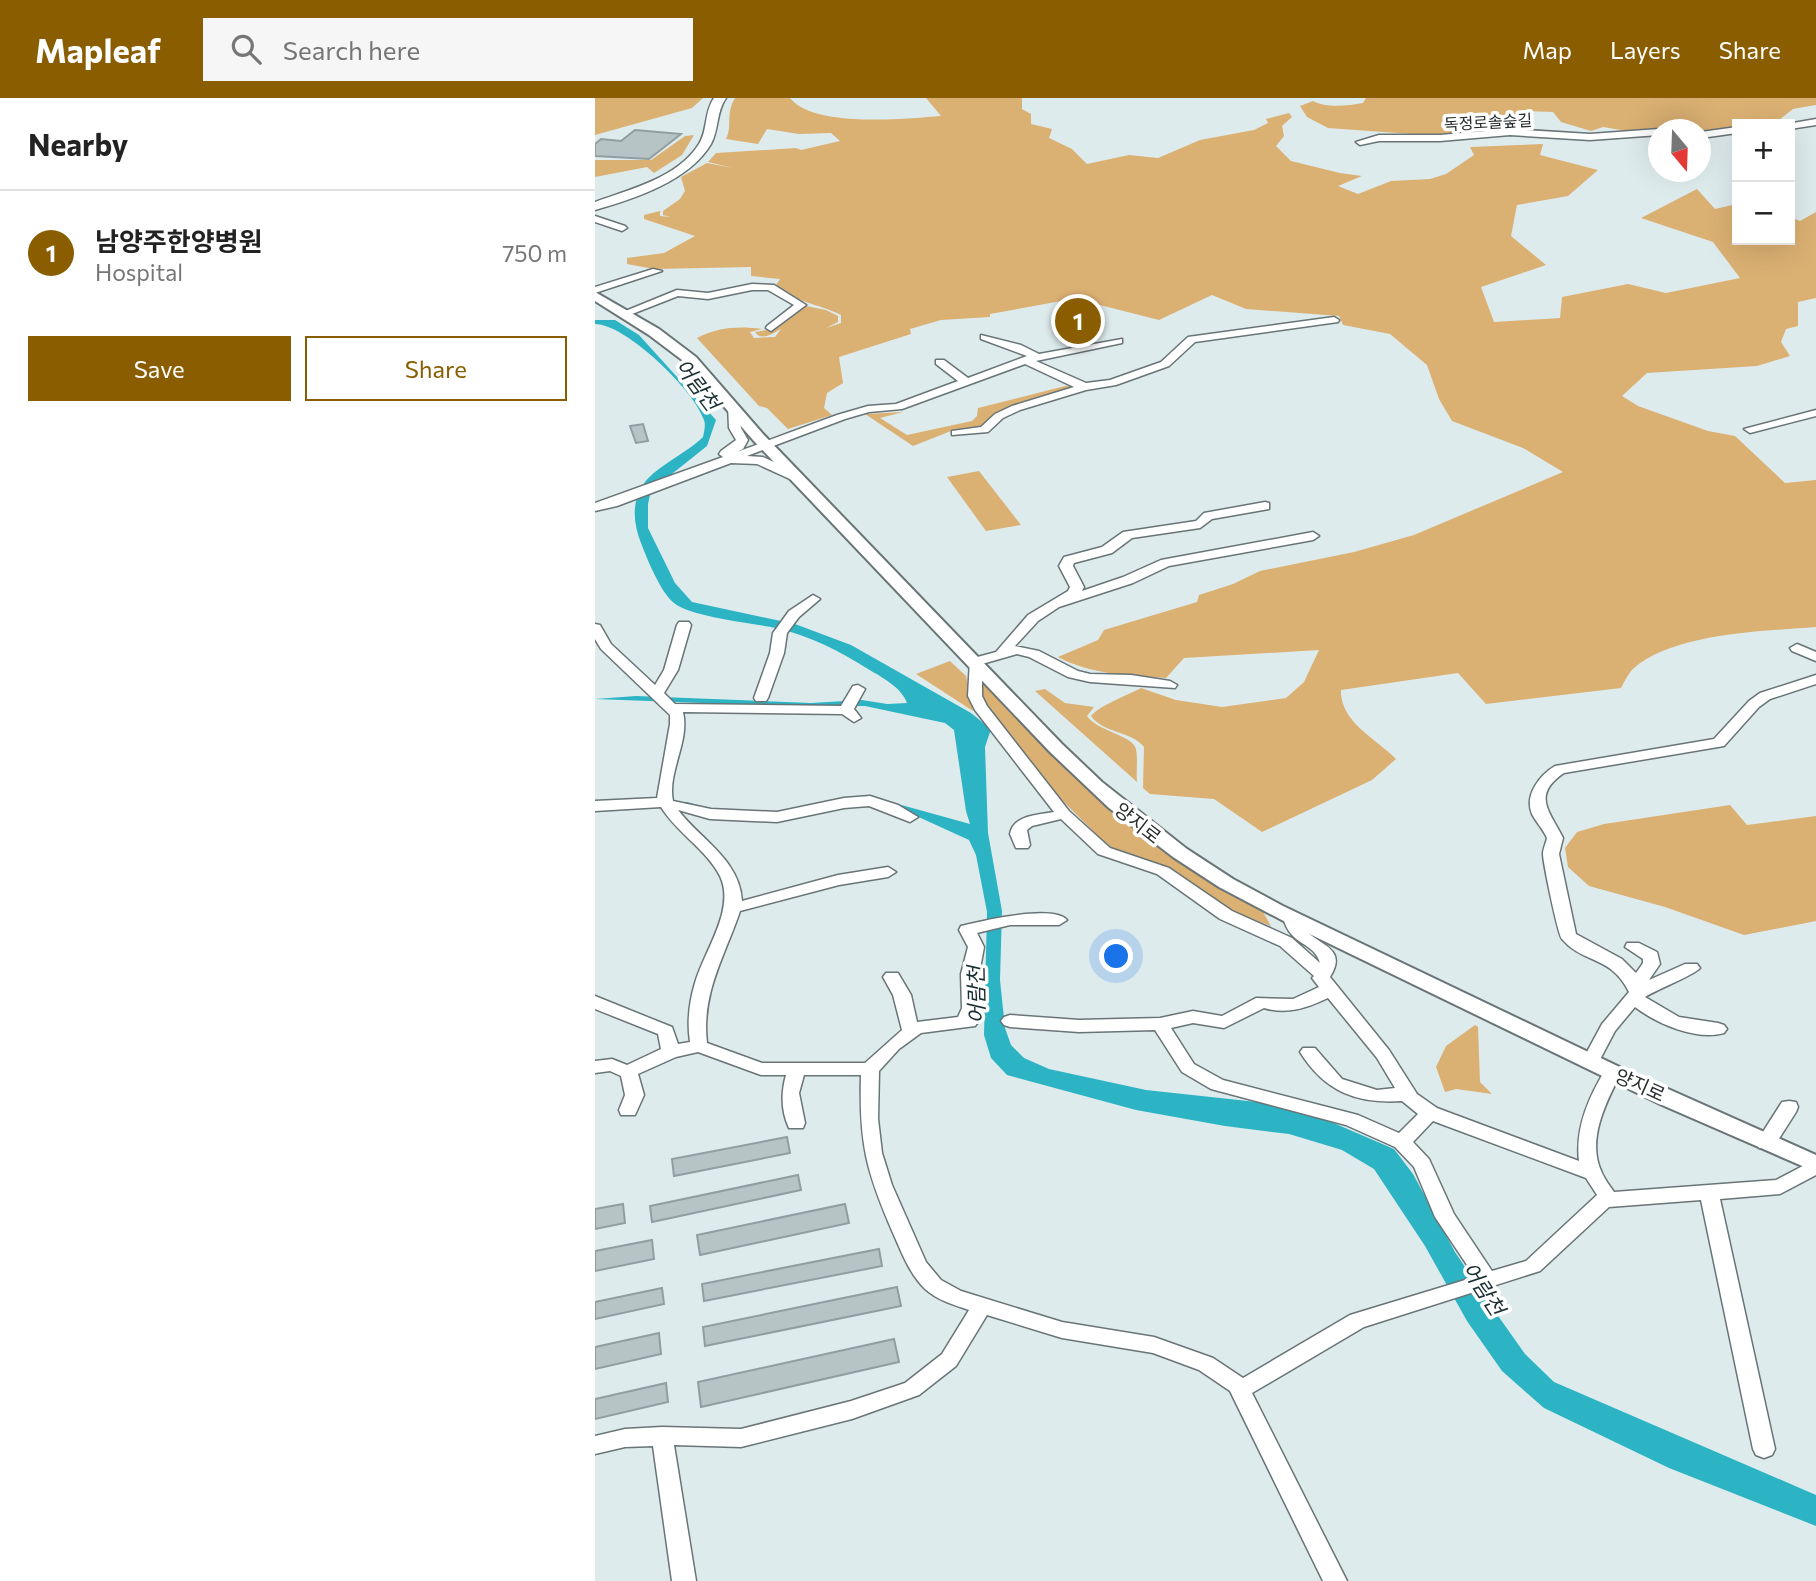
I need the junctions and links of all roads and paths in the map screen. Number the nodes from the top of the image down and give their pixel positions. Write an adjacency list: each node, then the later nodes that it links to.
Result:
1 (720, 98): 8 (main road)
2 (1816, 122): 3 (street)
3 (1795, 125)
4 (1732, 131): 6 (street)
5 (1648, 133): 7 (street, 독정로솔숲길)
6 (1711, 134)
7 (1360, 142)
8 (595, 206)
9 (595, 219): 10 (street)
10 (622, 228)
11 (657, 271): 12 (street)
12 (595, 290)
13 (595, 296): 14 (street, 양지로)
14 (623, 314): 16 (street); 23 (street, 양지로)
15 (1334, 320): 22 (street)
16 (771, 328)
17 (985, 337): 19 (street)
18 (1118, 341): 19 (street)
19 (1031, 359): 21 (street); 22 (street)
20 (940, 362): 21 (street)
21 (964, 380): 27 (street)
22 (1085, 387): 26 (street)
23 (732, 407): 27 (street, 양지로); 28 (street)
24 (1816, 413): 25 (street)
25 (1749, 429)
26 (956, 433)
27 (766, 444): 28 (street); 29 (street, 양지로)
28 (689, 473): 29 (street); 31 (street)
29 (796, 477): 40 (street, 양지로)
30 (1265, 506): 34 (street)
31 (595, 507)
32 (1313, 536): 34 (street)
33 (813, 599): 43 (street)
34 (1054, 604): 38 (street)
35 (684, 625): 44 (street)
36 (595, 628): 44 (street)
37 (1797, 648): 39 (street)
38 (1002, 653): 40 (street); 42 (street)
39 (1816, 657)
40 (975, 662): 48 (street); 53 (street, 양지로)
41 (1816, 679): 59 (street)
42 (1170, 685)
43 (761, 698)
44 (662, 699): 45 (street); 46 (street)
45 (853, 704)
46 (666, 804): 47 (street); 49 (street); 52 (street)
47 (595, 806)
48 (1064, 814): 50 (street); 58 (street)
49 (910, 817)
50 (1022, 845)
51 (888, 872): 52 (street)
52 (733, 908): 65 (street)
53 (1291, 917): 58 (street); 68 (street, 양지로)
54 (1059, 919): 64 (street)
55 (1633, 947): 59 (street)
56 (1691, 968): 59 (street)
57 (892, 977): 64 (street)
58 (1326, 981): 62 (street); 74 (street)
59 (1636, 992): 63 (street); 68 (street)
60 (595, 1002): 66 (street)
61 (1010, 1021): 62 (street)
62 (1160, 1024): 79 (street)
63 (1718, 1029)
64 (911, 1032): 70 (street)
65 (699, 1046): 66 (street); 71 (street)
66 (671, 1052): 72 (street)
67 (1309, 1052): 74 (street)
68 (1590, 1063): 73 (street, 양지로)
69 (595, 1067): 72 (street)
70 (870, 1069): 71 (street); 86 (street)
71 (796, 1070): 78 (street)
72 (627, 1071): 76 (street)
73 (1612, 1073): 80 (street, 양지로); 82 (street)
74 (1408, 1094): 77 (street)
75 (1789, 1107): 80 (street)
76 (628, 1110)
77 (1430, 1113): 79 (street); 82 (street)
78 (796, 1123)
79 (1402, 1142): 85 (street)
80 (1766, 1143): 81 (street, 양지로)
81 (1816, 1165): 83 (street)
82 (1592, 1173): 84 (street)
83 (1709, 1193): 84 (street); 90 (street)
84 (1609, 1199): 85 (street)
85 (1487, 1279): 87 (street)
86 (982, 1306): 87 (street); 88 (street)
87 (1242, 1388): 92 (street)
88 (662, 1436): 89 (street); 91 (street)
89 (595, 1445)
90 (1764, 1449)
91 (684, 1581)
92 (1335, 1581)

